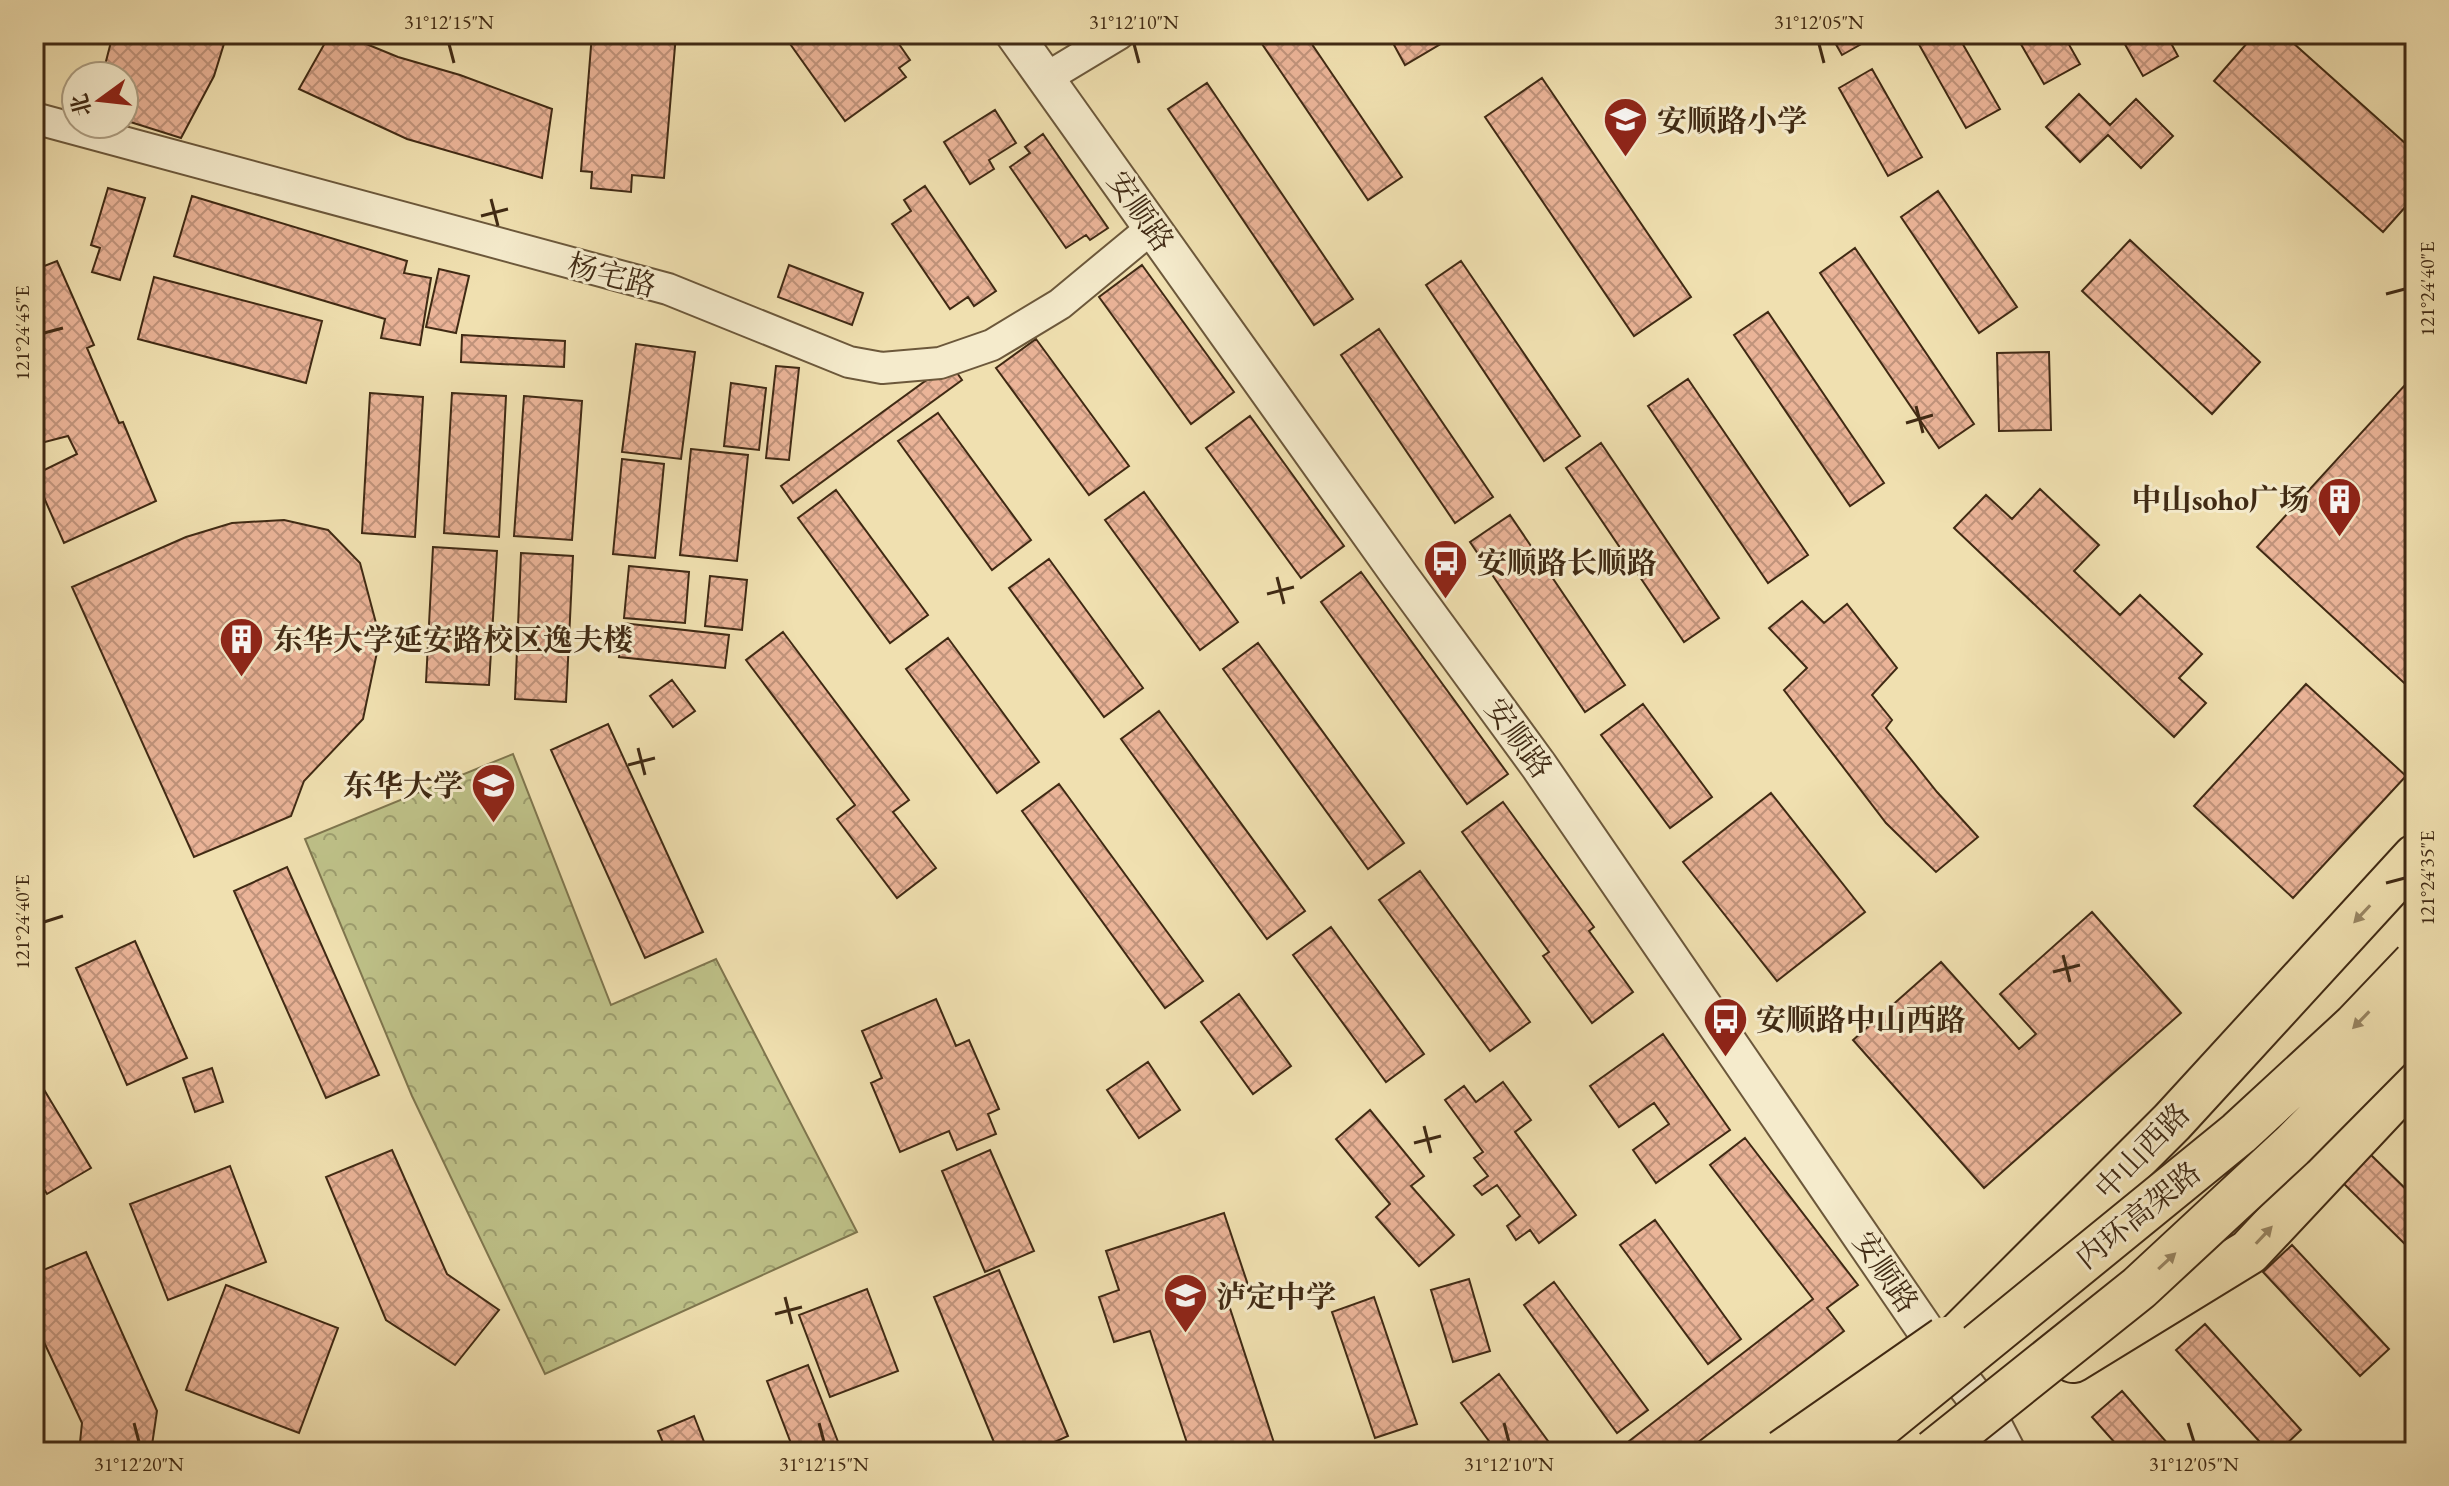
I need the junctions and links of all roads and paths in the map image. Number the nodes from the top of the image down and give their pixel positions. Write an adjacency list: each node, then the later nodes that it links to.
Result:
1 (1014, 34): 3 (street, 安顺路)
2 (1119, 34): 3 (street)
3 (1046, 78): 5 (street, 安顺路)
4 (34, 118): 5 (street, 杨宅路)
5 (1153, 227): 11 (street, 安顺路)
6 (2415, 857): 11 (main road, 中山西路, one-way to 11)
7 (2415, 963): 10 (main road, 内环高架路, one-way to 10, bridge)
8 (2415, 1022): 16 (main road, 内环高架路, one-way to 8, bridge)
9 (2415, 1075): 12 (main road, one-way to 9)
10 (2239, 1133): 13 (main road, bridge); 15 (main road, 内环高架路, bridge)
11 (1941, 1353): 12 (street, 安顺路); 14 (main road, 中山西路)
12 (1987, 1413): 16 (main road); 17 (street, 安顺路)
13 (1783, 1452)
14 (1811, 1452)
15 (1848, 1452)
16 (1934, 1452)
17 (2007, 1452)

